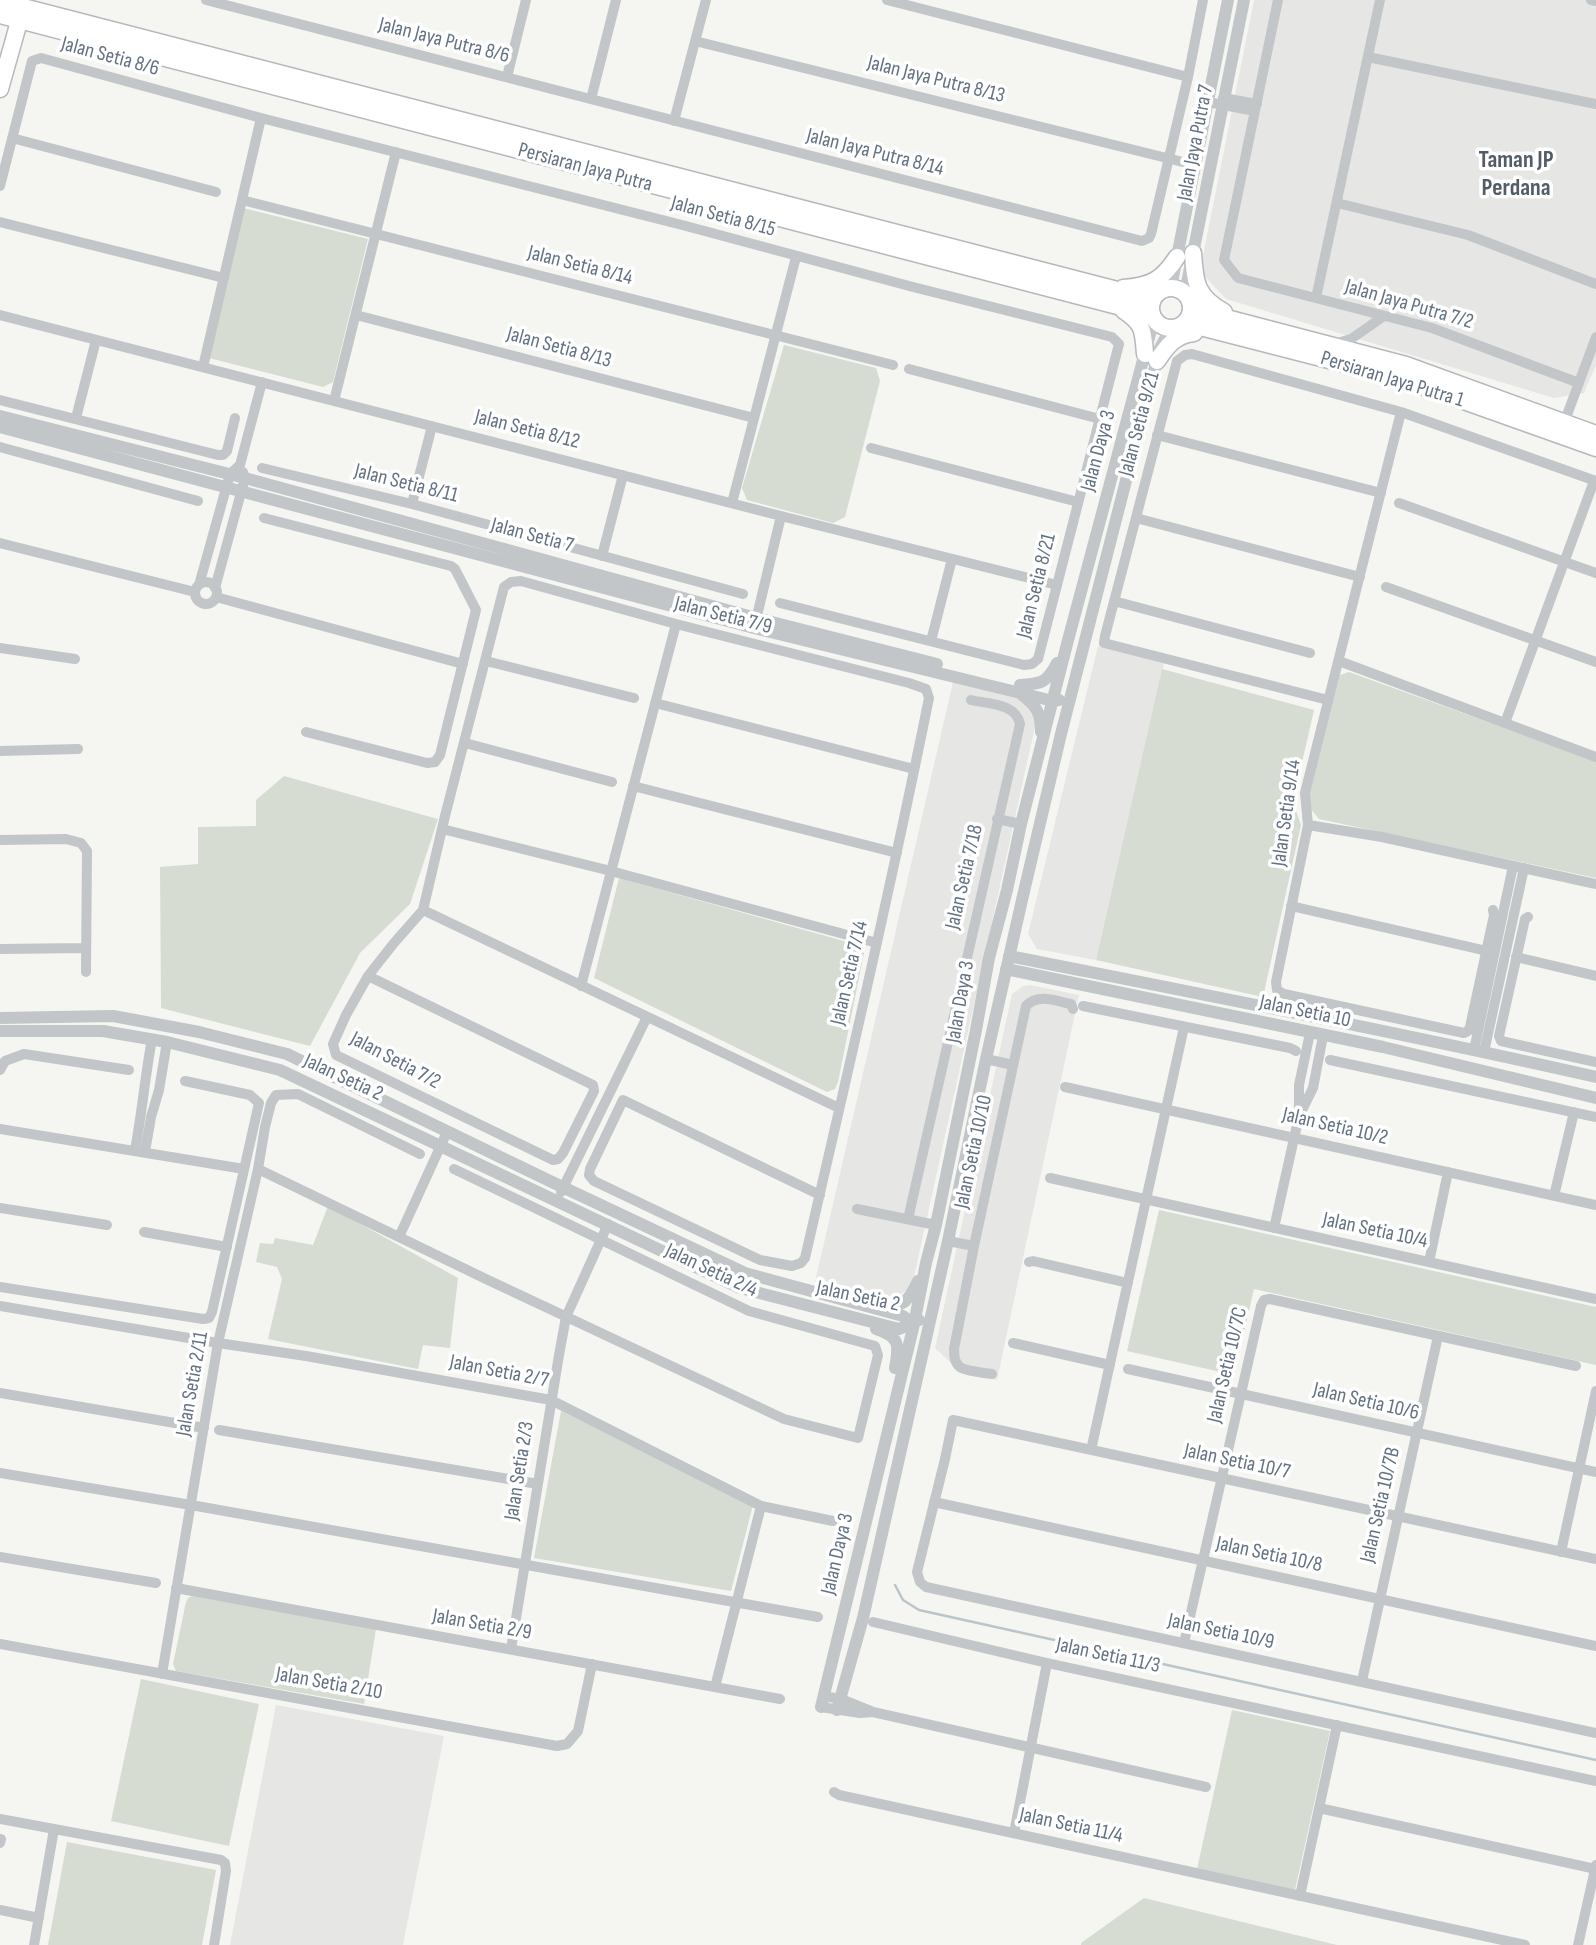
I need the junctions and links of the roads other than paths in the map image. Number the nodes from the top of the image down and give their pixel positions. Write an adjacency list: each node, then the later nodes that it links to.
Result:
1 (206, 0): 17 (street, Jalan Jaya Putra 8/6)
2 (526, 0): 17 (street)
3 (616, 0): 20 (street)
4 (706, 0): 14 (street)
5 (887, 0): 18 (street)
6 (1203, 0): 18 (street)
7 (1228, 0): 21 (street, Jalan Jaya Putra 7)
8 (1244, 0): 22 (street, Jalan Jaya Putra 7)
9 (1278, 0): 24 (street)
10 (1380, 0): 16 (street)
11 (26, 7): 12 (main road, Persiaran Jaya Putra); 13 (main road, Persiaran Jaya Putra); 13 (main road); 15 (main road)
12 (3, 10)
13 (58, 23): 15 (main road); 42 (main road, Persiaran Jaya Putra)
14 (695, 41): 26 (street); 29 (street, Jalan Jaya Putra 8/13)
15 (11, 51): 19 (main road)
16 (1368, 57): 23 (street); 34 (street)
17 (507, 77): 20 (street, Jalan Jaya Putra 8/6)
18 (1188, 77): 29 (street)
19 (0, 89)
20 (591, 99): 26 (street, Jalan Jaya Putra 8/14)
21 (1209, 99): 22 (street); 30 (street, Jalan Jaya Putra 7)
22 (1224, 101): 24 (street); 37 (street, Jalan Jaya Putra 7)
23 (1596, 104)
24 (1256, 108): 43 (street, Jalan Jaya Putra 7/2)
25 (261, 118): 27 (street, Jalan Setia 8/6); 28 (street, Jalan Setia 8/15); 33 (street)
26 (674, 121): 29 (street, Jalan Jaya Putra 8/14)
27 (12, 138): 31 (street, Jalan Setia 8/6); 32 (street)
28 (396, 152): 36 (street); 38 (street, Jalan Setia 8/15)
29 (1168, 158): 30 (street)
30 (1195, 165): 37 (street, Jalan Jaya Putra 7)
31 (0, 186)
32 (216, 191)
33 (242, 201): 36 (street, Jalan Setia 8/14); 39 (street)
34 (1337, 203): 40 (street); 43 (street)
35 (0, 222): 39 (street)
36 (376, 234): 46 (street); 51 (street, Jalan Setia 8/14)
37 (1185, 255): 41 (street, Jalan Jaya Putra 7); 42 (main road); 49 (main road)
38 (796, 257): 51 (street); 54 (street, Jalan Setia 8/15)
39 (224, 278): 58 (street)
40 (1596, 284)
41 (1178, 290): 44 (main road); 48 (main road)
42 (1114, 297): 44 (main road, Persiaran Jaya Putra); 56 (main road)
43 (1316, 298): 47 (street, Jalan Jaya Putra 7/2)
44 (1153, 311): 48 (main road, Persiaran Jaya Putra 1); 56 (street, Jalan Daya 3)
45 (0, 315): 53 (street, Jalan Setia 8/12)
46 (356, 315): 63 (street); 68 (street, Jalan Setia 8/13)
47 (1384, 316): 55 (street); 61 (street, Jalan Jaya Putra 7/2)
48 (1182, 320): 49 (main road, Persiaran Jaya Putra 1); 50 (main road, Persiaran Jaya Putra 1); 56 (street, Jalan Daya 3)
49 (1243, 322): 55 (main road, Persiaran Jaya Putra 1)
50 (1224, 333): 56 (main road); 77 (main road, Persiaran Jaya Putra 1)
51 (775, 335): 57 (street, Jalan Setia 8/14); 68 (street)
52 (1596, 337): 61 (street)
53 (96, 340): 58 (street, Jalan Setia 8/12); 66 (street)
54 (1119, 344): 69 (street, Jalan Setia 8/21)
55 (1330, 345): 70 (main road, Persiaran Jaya Putra 1)
56 (1151, 358): 114 (street, Jalan Daya 3); 122 (street, Jalan Daya 3)
57 (893, 365)
58 (203, 367): 60 (street, Jalan Setia 8/12)
59 (909, 369): 69 (street)
60 (262, 382): 63 (street, Jalan Setia 8/12); 78 (street)
61 (1579, 383): 70 (street)
62 (0, 400): 66 (street)
63 (334, 401): 71 (street, Jalan Setia 8/12)
64 (1401, 412): 74 (street, Jalan Setia 9/21); 83 (street, Jalan Setia 9/21); 86 (street, Jalan Setia 9/14)
65 (0, 415): 80 (street, Jalan Setia 7)
66 (76, 418): 67 (street)
67 (235, 418)
68 (754, 418): 89 (street)
69 (1100, 419): 88 (street, Jalan Setia 8/21)
70 (1564, 423): 73 (main road, Persiaran Jaya Putra 1)
71 (432, 426): 81 (street, Jalan Setia 8/12); 91 (street)
72 (0, 427): 84 (street, Jalan Setia 7)
73 (1596, 434)
74 (1157, 435): 86 (street); 96 (street, Jalan Setia 9/21)
75 (0, 447): 87 (street)
76 (871, 448): 88 (street)
77 (1596, 448)
78 (240, 465): 80 (street); 82 (street)
79 (262, 468): 91 (street, Jalan Setia 8/11)
80 (230, 474): 82 (street, Jalan Setia 7); 84 (street)
81 (623, 475): 89 (street, Jalan Setia 8/12); 98 (street)
82 (245, 478): 85 (street); 110 (street, Jalan Setia 7)
83 (1595, 481): 100 (street)
84 (226, 487): 85 (street, Jalan Setia 7); 92 (street)
85 (241, 491): 94 (street); 110 (street, Jalan Setia 7)
86 (1381, 493): 102 (street, Jalan Setia 9/14)
87 (198, 501)
88 (1078, 502): 103 (street, Jalan Setia 8/21)
89 (732, 503): 93 (street, Jalan Setia 8/12)
90 (1399, 503): 100 (street)
91 (412, 504): 98 (street, Jalan Setia 8/11)
92 (219, 513): 94 (street); 105 (street)
93 (781, 516): 99 (street, Jalan Setia 8/12); 110 (street)
94 (235, 517): 106 (street)
95 (264, 518): 121 (street)
96 (1136, 518): 102 (street); 108 (street, Jalan Setia 9/21)
97 (0, 543): 105 (street)
98 (602, 556): 107 (street, Jalan Setia 8/11)
99 (952, 559): 103 (street, Jalan Setia 8/12); 113 (street)
100 (1564, 562): 101 (street); 112 (street)
101 (1596, 573)
102 (1360, 577): 119 (street, Jalan Setia 9/14)
103 (1057, 585): 113 (street, Jalan Setia 8/21)
104 (1386, 587): 112 (street)
105 (197, 588): 106 (street); 106 (street)
106 (215, 592): 121 (street)
107 (743, 594)
108 (1114, 601): 116 (street); 128 (street, Jalan Setia 9/21)
109 (780, 603): 113 (street, Jalan Setia 8/21)
110 (755, 623): 123 (street, Jalan Setia 7)
111 (676, 624): 118 (street, Jalan Setia 7/9); 124 (street, Jalan Setia 7/9); 129 (street)
112 (1536, 640): 120 (street); 130 (street)
113 (931, 641)
114 (1067, 644): 123 (street); 126 (street, Jalan Daya 3)
115 (0, 648): 117 (street)
116 (1310, 653)
117 (75, 659)
118 (486, 661): 125 (street); 133 (street)
119 (1339, 661): 128 (street, Jalan Setia 9/14); 130 (street)
120 (1596, 662)
121 (463, 664): 131 (street)
122 (1080, 664): 126 (street); 132 (street, Jalan Daya 3)
123 (1019, 689): 126 (street, Jalan Setia 7); 134 (street)
124 (926, 690): 138 (street, Jalan Setia 7/14)
125 (634, 698)
126 (1056, 698): 132 (street); 134 (street, Jalan Daya 3)
127 (971, 700): 141 (street, Jalan Setia 7/18)
128 (1328, 700): 143 (street, Jalan Setia 9/14)
129 (655, 703): 138 (street); 140 (street)
130 (1505, 723): 137 (street)
131 (306, 732)
132 (1061, 734): 151 (street, Jalan Daya 3)
133 (465, 743): 139 (street); 144 (street)
134 (1041, 747): 142 (street, Jalan Daya 3)
135 (78, 749): 136 (street)
136 (0, 751)
137 (1596, 757)
138 (914, 769): 146 (street, Jalan Setia 7/14)
139 (612, 782)
140 (633, 786): 146 (street); 148 (street)
141 (997, 819): 142 (street); 219 (street, Jalan Setia 7/18)
142 (1021, 824): 150 (street, Jalan Daya 3)
143 (1308, 825): 147 (street); 152 (street, Jalan Setia 9/14)
144 (442, 829): 148 (street); 153 (street)
145 (0, 840): 157 (street)
146 (897, 853): 156 (street, Jalan Setia 7/14)
147 (1518, 867): 149 (street); 182 (street)
148 (611, 871): 156 (street); 167 (street)
149 (1596, 884)
150 (1007, 890): 161 (street); 174 (street, Jalan Daya 3)
151 (1022, 901): 161 (street, Jalan Daya 3); 162 (street)
152 (1292, 906): 159 (street); 159 (street, Jalan Setia 9/14)
153 (423, 910): 164 (street, Jalan Setia 7/2); 167 (street)
154 (1493, 910): 159 (street)
155 (1528, 917): 160 (street)
156 (877, 943): 196 (street, Jalan Setia 7/14)
157 (85, 948): 158 (street); 163 (street)
158 (0, 949)
159 (1486, 951)
160 (1516, 957): 165 (street); 185 (street)
161 (1005, 962): 162 (street, Jalan Setia 10); 166 (street, Jalan Setia 10); 169 (street, Jalan Daya 3); 174 (street)
162 (1052, 964): 168 (street, Jalan Setia 10)
163 (86, 972)
164 (368, 976): 164 (street, Jalan Setia 7/2)
165 (1596, 976)
166 (1048, 978): 169 (street); 177 (street, Jalan Setia 10)
167 (581, 986): 170 (street)
168 (1236, 1000): 177 (street); 178 (street, Jalan Setia 10)
169 (997, 1011): 183 (street, Jalan Daya 3)
170 (647, 1017): 196 (street); 211 (street)
171 (0, 1018): 172 (street, Jalan Setia 2)
172 (127, 1018): 176 (street, Jalan Setia 2); 179 (street)
173 (1184, 1027): 181 (street); 186 (street, Jalan Setia 10/10); 197 (street)
174 (976, 1030): 221 (street, Jalan Daya 3)
175 (0, 1031): 179 (street, Jalan Setia 2)
176 (199, 1032): 179 (street); 201 (street, Jalan Setia 2)
177 (1317, 1033): 178 (street); 180 (street, Jalan Setia 10); 202 (street)
178 (1396, 1033): 182 (street, Jalan Setia 10)
179 (160, 1039): 189 (street); 191 (street); 203 (street, Jalan Setia 2)
180 (1383, 1047): 182 (street); 194 (street, Jalan Setia 10)
181 (1296, 1051)
182 (1479, 1053): 190 (street, Jalan Setia 10); 194 (street)
183 (986, 1059): 186 (street); 227 (street, Jalan Daya 3)
184 (1330, 1060): 198 (street)
185 (1596, 1062)
186 (1013, 1065): 228 (street, Jalan Setia 10/10)
187 (0, 1070): 188 (street)
188 (129, 1070)
189 (146, 1074): 191 (street); 204 (street)
190 (1596, 1077)
191 (162, 1078): 204 (street)
192 (185, 1081): 208 (street)
193 (1065, 1087): 197 (street, Jalan Setia 10/2)
194 (1560, 1088): 195 (street, Jalan Setia 10)
195 (1596, 1098)
196 (839, 1108): 212 (street, Jalan Setia 7/14)
197 (1166, 1110): 202 (street, Jalan Setia 10/2); 215 (street)
198 (1574, 1112): 199 (street); 213 (street)
199 (1596, 1117)
200 (0, 1129): 204 (street)
201 (447, 1132): 203 (street); 211 (street, Jalan Setia 2)
202 (1294, 1138): 209 (street, Jalan Setia 10/2); 223 (street)
203 (441, 1146): 214 (street, Jalan Setia 2); 225 (street)
204 (140, 1151): 208 (street)
205 (420, 1154): 206 (street, Jalan Setia 2/11)
206 (258, 1169): 225 (street); 242 (street, Jalan Setia 2/11)
207 (454, 1169): 226 (street, Jalan Setia 2/4)
208 (244, 1170): 229 (street)
209 (1448, 1172): 213 (street, Jalan Setia 10/2); 231 (street)
210 (1050, 1178): 215 (street, Jalan Setia 10/4)
211 (563, 1188): 214 (street); 235 (street, Jalan Setia 2)
212 (820, 1195): 212 (street, Jalan Setia 7/14)
213 (1554, 1196): 216 (street, Jalan Setia 10/2)
214 (557, 1200): 220 (street, Jalan Setia 2)
215 (1146, 1200): 223 (street, Jalan Setia 10/4); 233 (street)
216 (1596, 1205)
217 (0, 1208): 222 (street)
218 (857, 1209): 219 (street)
219 (908, 1219): 221 (street)
220 (608, 1224): 226 (street, Jalan Setia 2/3); 238 (street, Jalan Setia 2)
221 (936, 1225): 232 (street, Jalan Daya 3)
222 (107, 1226)
223 (1274, 1228): 231 (street, Jalan Setia 10/4)
224 (144, 1232): 229 (street)
225 (399, 1237): 239 (street)
226 (601, 1240): 239 (street, Jalan Setia 2/3); 239 (street, Jalan Setia 2/4)
227 (948, 1241): 228 (street); 240 (street); 255 (street, Jalan Daya 3)
228 (974, 1246): 247 (street, Jalan Setia 10/10)
229 (227, 1247): 234 (street)
230 (1029, 1262): 233 (street)
231 (1429, 1262): 236 (street, Jalan Setia 10/4)
232 (926, 1263): 235 (street); 240 (street, Jalan Daya 3)
233 (1128, 1283): 244 (street)
234 (0, 1287)
235 (820, 1294): 240 (street, Jalan Setia 2)
236 (1596, 1299)
237 (0, 1306): 242 (street, Jalan Setia 2/7)
238 (817, 1308): 240 (street, Jalan Setia 2); 253 (street)
239 (566, 1317): 251 (street, Jalan Setia 2/3)
240 (914, 1324): 253 (street, Jalan Daya 3); 255 (street)
241 (1438, 1336): 245 (street); 250 (street, Jalan Setia 10/7C); 256 (street, Jalan Setia 10/7B)
242 (218, 1343): 251 (street, Jalan Setia 2/7); 252 (street, Jalan Setia 2/11)
243 (1013, 1343): 244 (street)
244 (1110, 1365): 257 (street)
245 (1576, 1366)
246 (1128, 1369): 250 (street, Jalan Setia 10/6)
247 (992, 1374)
248 (1596, 1391): 258 (street)
249 (0, 1393): 252 (street)
250 (1241, 1394): 256 (street, Jalan Setia 10/6); 261 (street, Jalan Setia 10/7C)
251 (551, 1400): 262 (street, Jalan Setia 2/3); 265 (street, Jalan Setia 2/7)
252 (204, 1428): 264 (street, Jalan Setia 2/11)
253 (888, 1428): 289 (street, Jalan Daya 3)
254 (219, 1430): 262 (street)
255 (905, 1432): 290 (street, Jalan Daya 3)
256 (1417, 1433): 258 (street, Jalan Setia 10/6); 266 (street, Jalan Setia 10/7B)
257 (1091, 1450): 261 (street, Jalan Setia 10/7); 263 (street, Jalan Setia 10/7)
258 (1579, 1469): 259 (street, Jalan Setia 10/6); 268 (street)
259 (1596, 1472)
260 (0, 1473): 264 (street)
261 (1222, 1478): 266 (street, Jalan Setia 10/7); 271 (street, Jalan Setia 10/7C)
262 (538, 1484): 272 (street, Jalan Setia 2/3)
263 (934, 1503): 271 (street, Jalan Setia 10/8); 279 (street, Jalan Setia 10/9)
264 (191, 1505): 272 (street); 274 (street, Jalan Setia 2/11)
265 (761, 1506): 267 (street, Jalan Setia 2/7); 276 (street)
266 (1398, 1516): 268 (street, Jalan Setia 10/7); 275 (street, Jalan Setia 10/7B)
267 (833, 1521)
268 (1561, 1552): 270 (street, Jalan Setia 10/7)
269 (0, 1557): 273 (street)
270 (1596, 1559)
271 (1203, 1561): 275 (street, Jalan Setia 10/8); 279 (street, Jalan Setia 10/7C)
272 (525, 1564): 276 (street); 282 (street, Jalan Setia 2/3)
273 (156, 1583)
274 (176, 1588): 282 (street, Jalan Setia 2/9); 285 (street, Jalan Setia 2/11)
275 (1380, 1598): 281 (street, Jalan Setia 10/8); 286 (street, Jalan Setia 10/7B)
276 (737, 1602): 277 (street); 287 (street)
277 (818, 1617)
278 (873, 1622): 283 (street, Jalan Setia 11/3)
279 (1184, 1643): 286 (street, Jalan Setia 10/9)
280 (0, 1644): 285 (street, Jalan Setia 2/10)
281 (1596, 1646)
282 (511, 1649): 284 (street, Jalan Setia 2/9)
283 (1047, 1663): 291 (street, Jalan Setia 11/3); 293 (street)
284 (592, 1664): 285 (street, Jalan Setia 2/10); 287 (street, Jalan Setia 2/9)
285 (162, 1674)
286 (1362, 1681): 292 (street, Jalan Setia 10/9)
287 (715, 1687): 288 (street, Jalan Setia 2/9)
288 (780, 1699)
289 (822, 1701): 290 (street)
290 (839, 1704): 293 (street)
291 (1337, 1726): 294 (street, Jalan Setia 11/3); 297 (street)
292 (1596, 1733)
293 (1031, 1747): 295 (street); 300 (street)
294 (1596, 1781)
295 (1206, 1787)
296 (834, 1792): 300 (street, Jalan Setia 11/4)
297 (1319, 1808): 301 (street); 302 (street)
298 (0, 1819): 299 (street)
299 (54, 1829): 304 (street); 306 (street)
300 (1014, 1833): 302 (street, Jalan Setia 11/4)
301 (1596, 1868): 308 (street)
302 (1300, 1896): 307 (street, Jalan Setia 11/4)
303 (0, 1910): 304 (street)
304 (39, 1918): 305 (street)
305 (34, 1945)
306 (214, 1945)
307 (1525, 1945)
308 (1578, 1945)

